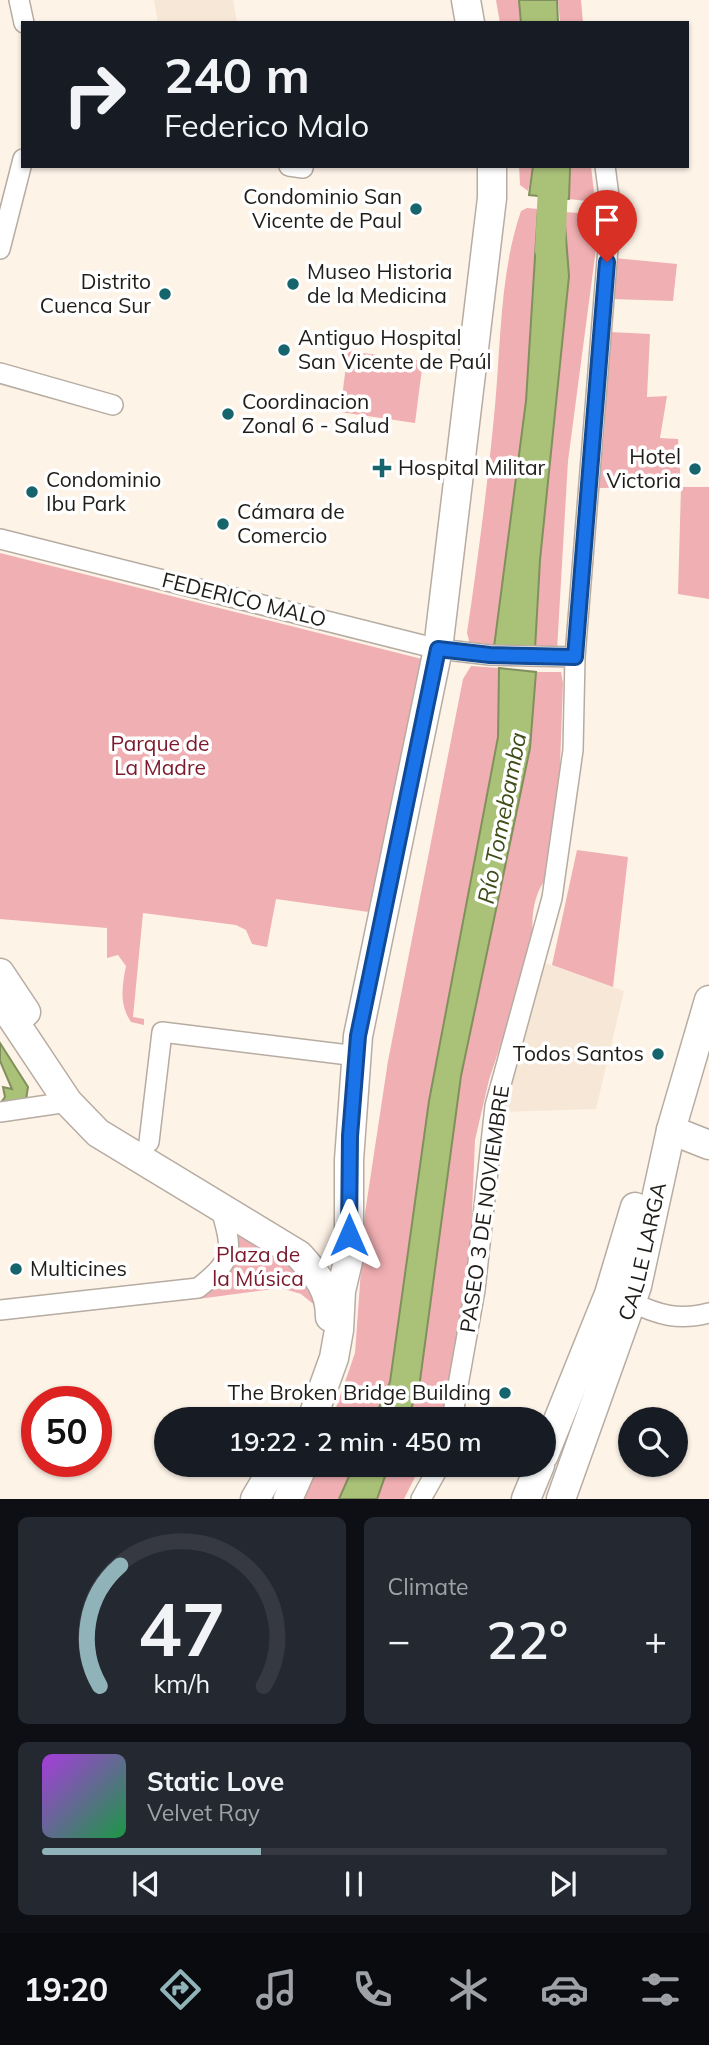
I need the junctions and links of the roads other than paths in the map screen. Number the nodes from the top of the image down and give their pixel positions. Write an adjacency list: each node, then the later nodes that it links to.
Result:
1 (19, 0): 3 (street)
2 (466, 0): 4 (main road)
3 (24, 21)
4 (470, 21)
5 (21, 166): 8 (street)
6 (492, 168): 13 (main road)
7 (605, 168): 14 (street, PASEO 3 DE NOVIEMBRE)
8 (3, 225): 9 (street)
9 (0, 249)
10 (0, 373): 11 (street)
11 (113, 405)
12 (0, 539): 13 (street, FEDERICO MALO)
13 (438, 649): 14 (street, FEDERICO MALO); 18 (main road)
14 (566, 657): 33 (street, PASEO 3 DE NOVIEMBRE)
15 (0, 973): 22 (main road)
16 (0, 1000): 19 (main road)
17 (709, 1000): 21 (main road, CALLE LARGA)
18 (357, 1056): 22 (street); 25 (main road)
19 (68, 1102): 20 (street); 24 (main road)
20 (0, 1112)
21 (671, 1130): 23 (main road); 27 (main road, CALLE LARGA); 34 (main road)
22 (149, 1142): 26 (main road)
23 (709, 1145)
24 (220, 1206): 26 (main road); 28 (street)
25 (349, 1256): 26 (main road); 32 (main road)
26 (331, 1285): 30 (main road); 31 (main road)
27 (631, 1302): 29 (street); 41 (main road, CALLE LARGA)
28 (0, 1310)
29 (709, 1313)
30 (306, 1407)
31 (316, 1407)
32 (326, 1407)
33 (454, 1407)
34 (556, 1424)
35 (298, 1477): 38 (main road)
36 (433, 1477): 39 (street)
37 (535, 1477): 40 (main road)
38 (288, 1499)
39 (421, 1499)
40 (527, 1499)
41 (561, 1499)

